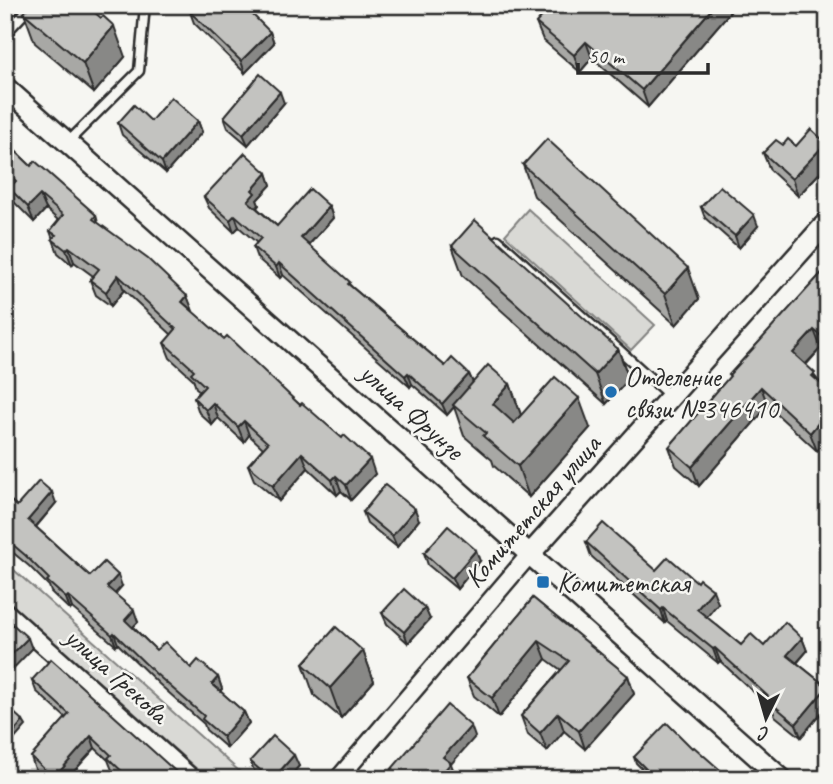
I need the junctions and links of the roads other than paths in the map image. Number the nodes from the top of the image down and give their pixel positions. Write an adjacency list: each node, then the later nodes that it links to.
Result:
1 (32, 5): 3 (lane)
2 (145, 5): 5 (lane)
3 (5, 34)
4 (5, 87): 5 (street, улица Фрунзе)
5 (68, 142): 9 (street, улица Фрунзе)
6 (828, 221): 8 (street, Комитетская улица)
7 (498, 240): 8 (lane)
8 (670, 396): 9 (street, Комитетская улица)
9 (530, 554): 12 (street, Комитетская улица); 13 (street, улица Фрунзе)
10 (5, 611): 11 (street, улица Грекова)
11 (193, 779)
12 (338, 779)
13 (782, 779)

